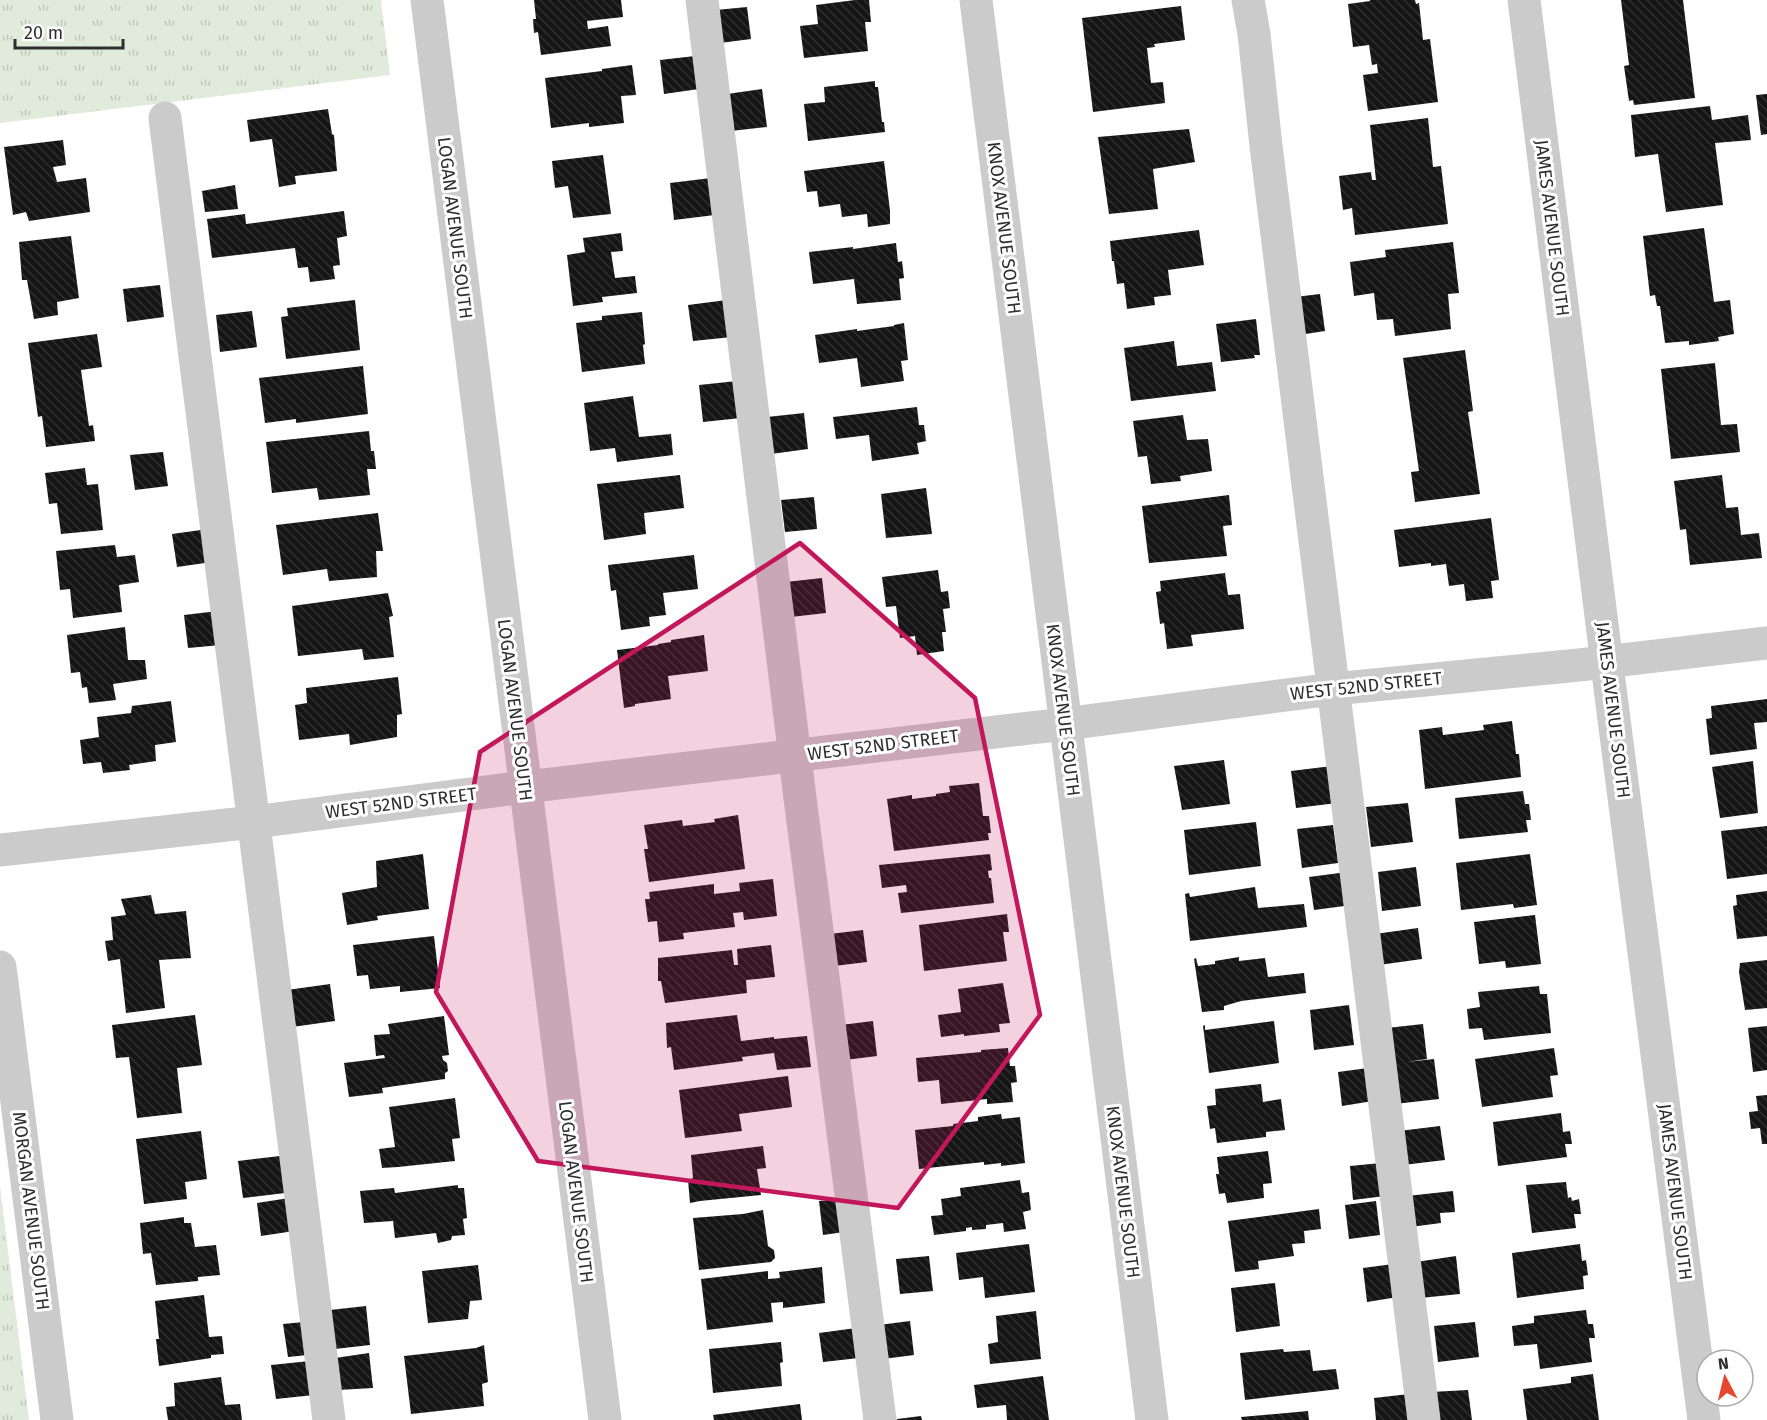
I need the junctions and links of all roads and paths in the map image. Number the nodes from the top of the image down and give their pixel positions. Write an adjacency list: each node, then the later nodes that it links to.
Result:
1 (427, 0): 12 (street, LOGAN AVENUE SOUTH)
2 (702, 0): 11 (street)
3 (976, 0): 10 (street, KNOX AVENUE SOUTH)
4 (1248, 0): 9 (street)
5 (1524, 0): 8 (street, JAMES AVENUE SOUTH)
6 (165, 118): 13 (street)
7 (1767, 643): 8 (street, WEST 52ND STREET)
8 (1607, 661): 9 (street, WEST 52ND STREET); 22 (street, JAMES AVENUE SOUTH)
9 (1333, 689): 10 (street, WEST 52ND STREET); 21 (street)
10 (1065, 723): 11 (street, WEST 52ND STREET); 20 (street, KNOX AVENUE SOUTH)
11 (795, 755): 12 (street, WEST 52ND STREET); 19 (street)
12 (525, 787): 13 (street, WEST 52ND STREET); 18 (street, LOGAN AVENUE SOUTH)
13 (254, 822): 14 (street, WEST 52ND STREET); 17 (street)
14 (0, 850)
15 (0, 967): 16 (street, MORGAN AVENUE SOUTH)
16 (57, 1420)
17 (329, 1420)
18 (605, 1420)
19 (880, 1420)
20 (1152, 1420)
21 (1424, 1420)
22 (1704, 1420)

